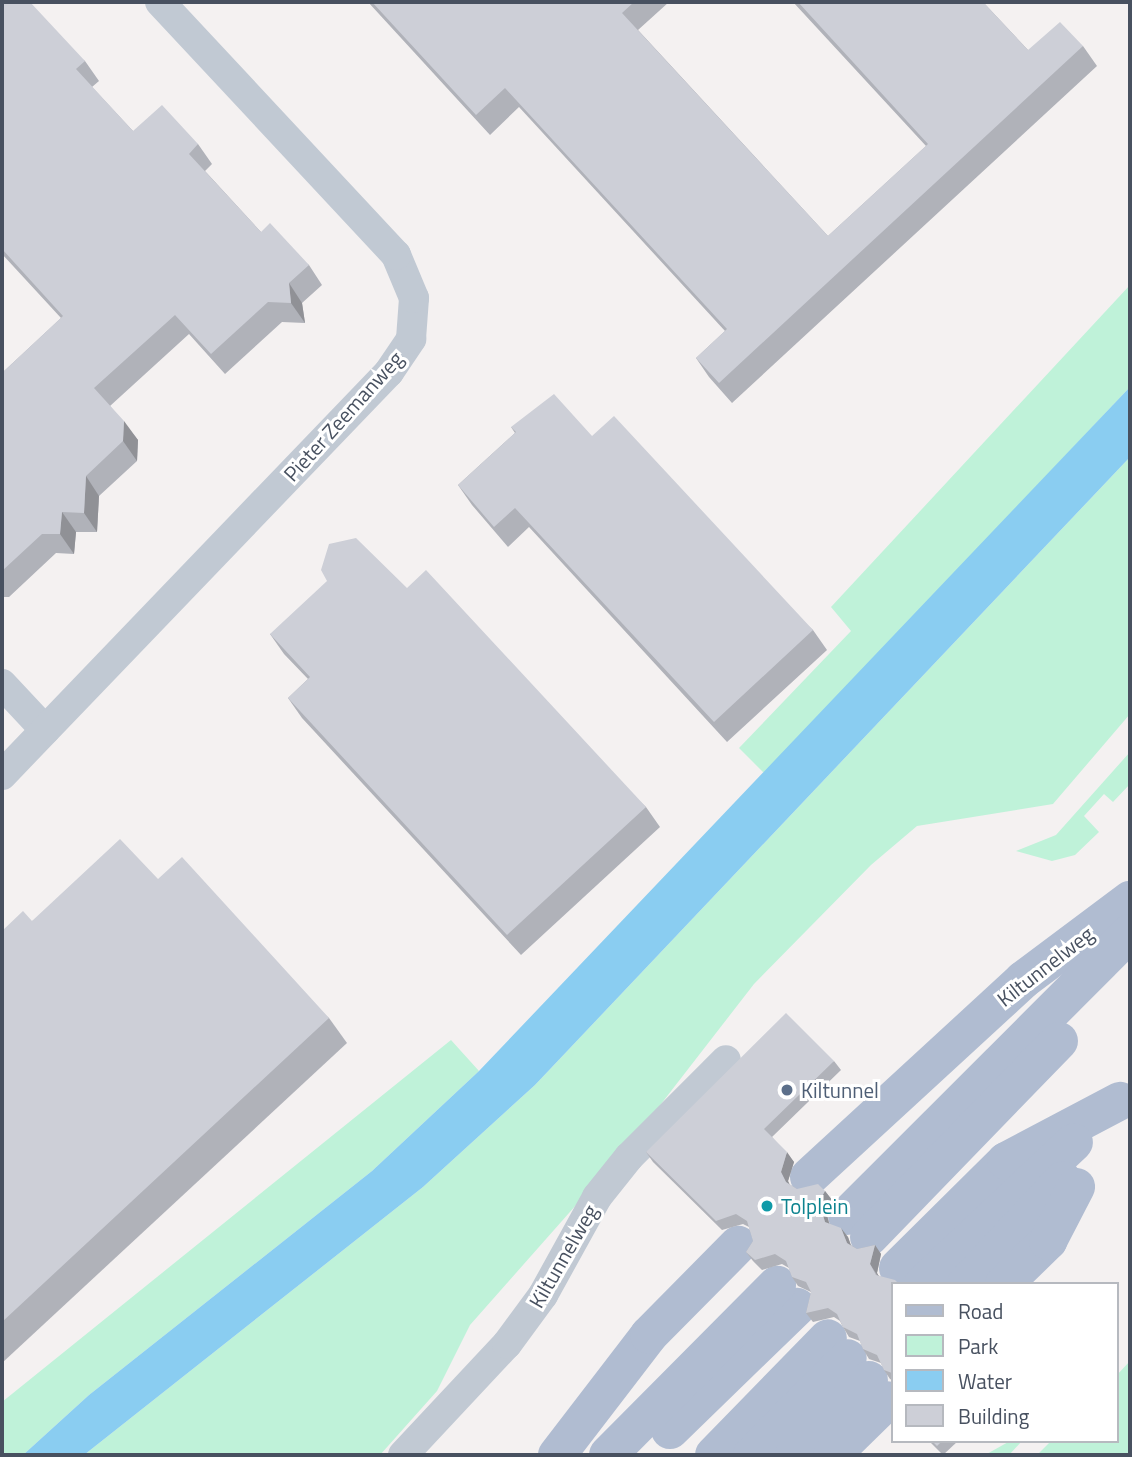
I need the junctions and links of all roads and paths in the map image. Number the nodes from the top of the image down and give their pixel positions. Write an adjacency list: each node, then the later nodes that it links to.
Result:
1 (160, 2): 3 (street, Pieter Zeemanweg)
2 (2, 684): 3 (street)
3 (45, 730): 4 (street, Pieter Zeemanweg)
4 (2, 775)
5 (1130, 900): 11 (main road, Kiltunnelweg)
6 (1130, 915): 11 (main road, Kiltunnelweg)
7 (1130, 933): 11 (main road, Kiltunnelweg)
8 (1130, 956): 11 (main road)
9 (726, 1060): 17 (street, Kiltunnelweg)
10 (1125, 1095): 13 (main road); 14 (main road); 15 (main road)
11 (838, 1206)
12 (767, 1275): 18 (main road); 19 (main road); 20 (main road); 21 (main road)
13 (911, 1276)
14 (968, 1282)
15 (1006, 1282)
16 (858, 1369): 22 (main road); 23 (main road); 24 (main road); 25 (main road)
17 (403, 1455)
18 (557, 1455)
19 (580, 1455)
20 (607, 1455)
21 (643, 1455)
22 (714, 1455)
23 (752, 1455)
24 (794, 1455)
25 (832, 1455)

